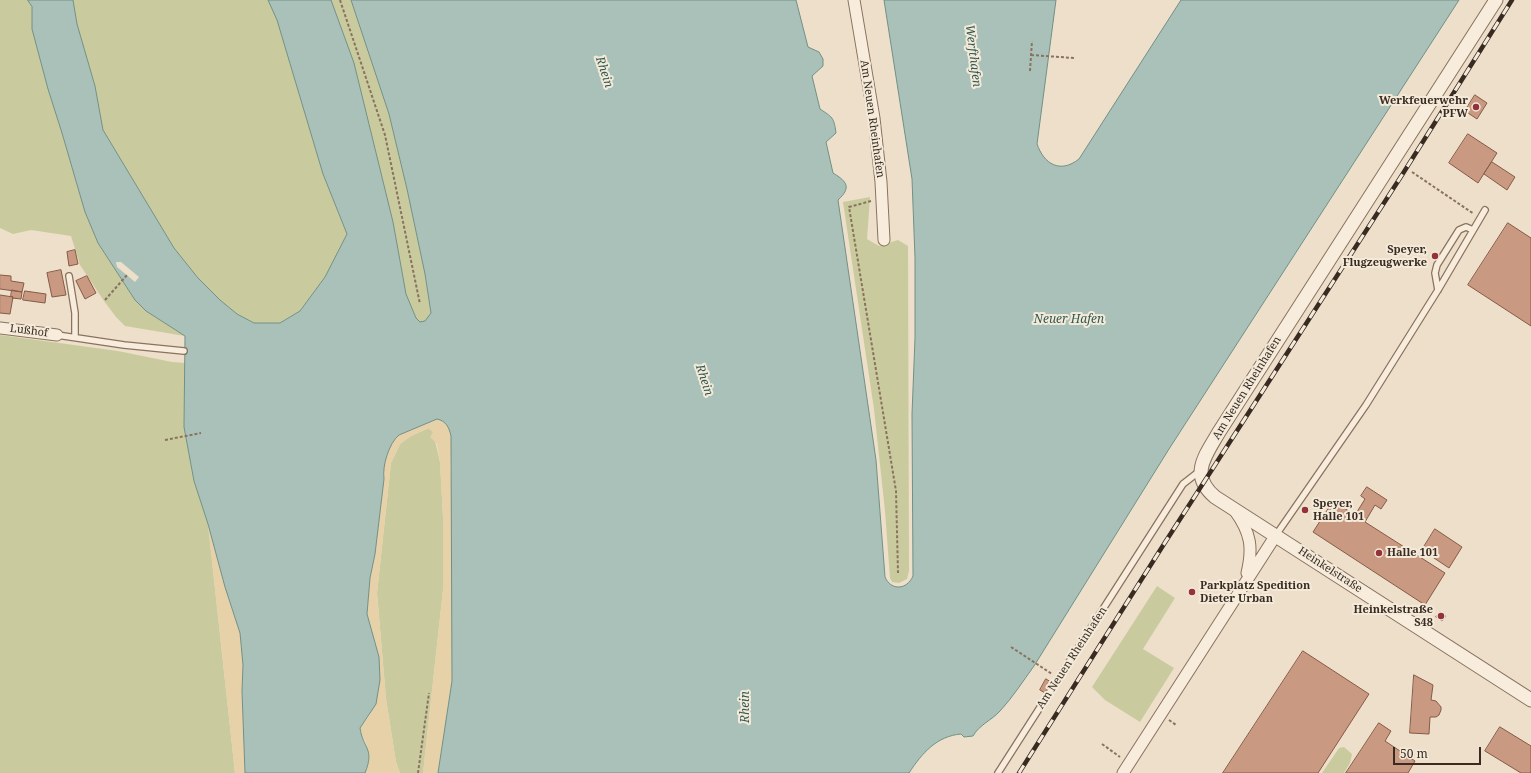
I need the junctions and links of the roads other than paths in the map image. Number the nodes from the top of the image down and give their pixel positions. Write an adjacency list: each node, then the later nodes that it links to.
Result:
1 (854, 0): 5 (street, Am Neuen Rheinhafen)
2 (1496, 0): 12 (street, Am Neuen Rheinhafen)
3 (1485, 210): 4 (lane)
4 (1473, 230): 7 (lane); 7 (lane)
5 (884, 240)
6 (69, 276): 10 (lane)
7 (1438, 290): 14 (lane)
8 (0, 328): 9 (street, Lußhof)
9 (58, 335): 10 (lane)
10 (75, 337): 11 (lane)
11 (184, 351)
12 (1201, 470): 13 (street, Heinkelstraße); 17 (lane, Am Neuen Rheinhafen)
13 (1233, 508): 14 (street, Heinkelstraße); 15 (street)
14 (1276, 535): 15 (street); 16 (street, Heinkelstraße)
15 (1246, 580): 18 (street)
16 (1531, 700)
17 (998, 773)
18 (1123, 773)

